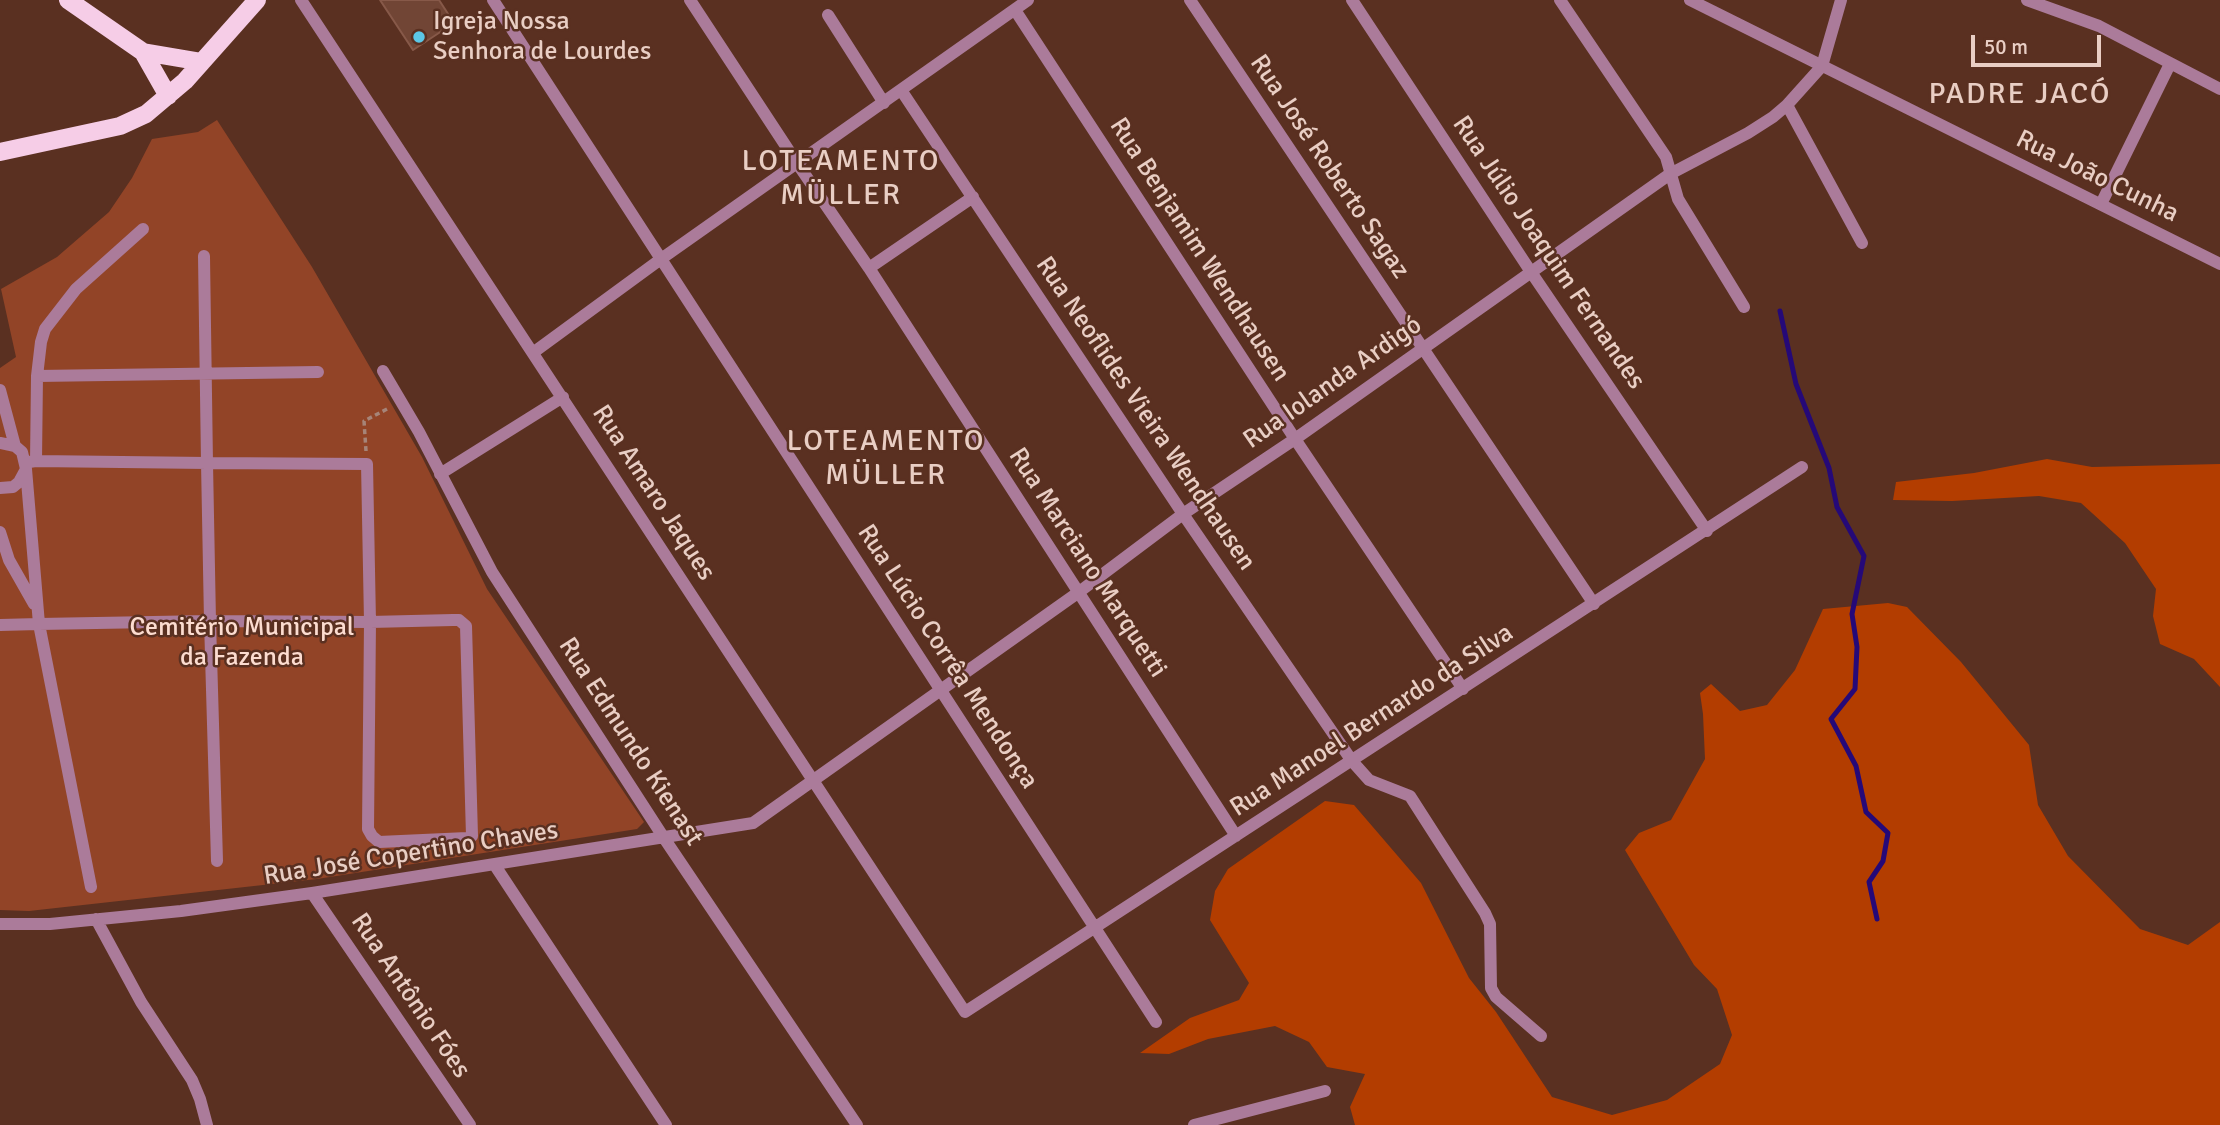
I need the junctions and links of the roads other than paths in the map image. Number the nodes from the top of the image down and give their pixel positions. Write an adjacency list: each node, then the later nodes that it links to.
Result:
1 (68, 0): 15 (main road)
2 (257, 0): 16 (main road)
3 (301, 0): 38 (street, Rua Amaro Jaques)
4 (493, 0): 32 (street, Rua Lúcio Corrêa Mendonça)
5 (690, 0): 25 (street, Rua Marciano Marquetti)
6 (1028, 0): 13 (street)
7 (1191, 0): 37 (street, Rua José Roberto Sagaz)
8 (1352, 0): 35 (street, Rua Júlio Joaquim Fernandes)
9 (1560, 0): 26 (street)
10 (1689, 0): 18 (street, Rua João Cunha)
11 (1841, 0): 18 (street, Rua Iolanda Ardigó)
12 (2027, 0): 17 (street)
13 (1015, 10): 20 (street); 45 (street, Rua Benjamim Wendhausen)
14 (828, 15): 22 (street)
15 (143, 52): 16 (main road); 21 (main road)
16 (202, 62): 21 (main road)
17 (2170, 64): 19 (street); 28 (street)
18 (1822, 66): 23 (street, Rua Iolanda Ardigó); 28 (street, Rua João Cunha)
19 (2220, 89)
20 (901, 90): 22 (street); 27 (street, Rua Neoflides Vieira Wendhausen)
21 (168, 96): 24 (main road)
22 (884, 103): 25 (street)
23 (1787, 105): 26 (street, Rua Iolanda Ardigó); 30 (street)
24 (0, 152)
25 (797, 163): 32 (street); 34 (street, Rua Marciano Marquetti)
26 (1670, 174): 35 (street, Rua Iolanda Ardigó); 36 (street)
27 (973, 197): 34 (street); 53 (street, Rua Neoflides Vieira Wendhausen)
28 (2101, 204): 33 (street, Rua João Cunha)
29 (143, 229): 42 (street)
30 (1862, 243)
31 (204, 256): 41 (street)
32 (661, 259): 38 (street); 64 (street, Rua Lúcio Corrêa Mendonça)
33 (2220, 264)
34 (869, 268): 56 (street, Rua Marciano Marquetti)
35 (1531, 272): 37 (street, Rua Iolanda Ardigó); 54 (street, Rua Júlio Joaquim Fernandes)
36 (1744, 307)
37 (1422, 349): 45 (street, Rua Iolanda Ardigó); 57 (street, Rua José Roberto Sagaz)
38 (534, 352): 44 (street, Rua Amaro Jaques)
39 (383, 371): 51 (street, Rua Edmundo Kienast)
40 (318, 372): 41 (street)
41 (206, 373): 42 (street); 48 (street)
42 (37, 376): 49 (street)
43 (0, 390): 47 (street)
44 (563, 397): 51 (street); 66 (street, Rua Amaro Jaques)
45 (1295, 439): 53 (street, Rua Iolanda Ardigó); 63 (street, Rua Benjamim Wendhausen)
46 (0, 443): 47 (street)
47 (15, 446): 49 (street)
48 (207, 463): 49 (street); 59 (street); 60 (street)
49 (29, 464): 52 (street); 58 (street)
50 (1802, 467): 54 (street, Rua Manoel Bernardo da Silva)
51 (440, 474): 68 (street, Rua Edmundo Kienast)
52 (0, 488)
53 (1183, 514): 56 (street, Rua Iolanda Ardigó); 65 (street, Rua Neoflides Vieira Wendhausen)
54 (1707, 531): 57 (street, Rua Manoel Bernardo da Silva)
55 (0, 532): 58 (street)
56 (1079, 592): 64 (street, Rua Iolanda Ardigó); 67 (street, Rua Marciano Marquetti)
57 (1594, 604): 63 (street, Rua Manoel Bernardo da Silva)
58 (37, 610): 61 (street)
59 (210, 621): 60 (street); 61 (street); 69 (street)
60 (370, 622): 60 (street)
61 (40, 624): 62 (street); 71 (street)
62 (0, 625)
63 (1464, 689): 65 (street, Rua Manoel Bernardo da Silva)
64 (941, 690): 66 (street, Rua Iolanda Ardigó); 75 (street, Rua Lúcio Corrêa Mendonça)
65 (1352, 761): 67 (street, Rua Manoel Bernardo da Silva); 78 (street, Rua Neoflides Vieira Wendhausen)
66 (814, 780): 68 (street, Rua José Copertino Chaves); 76 (street, Rua Amaro Jaques)
67 (1236, 836): 75 (street, Rua Manoel Bernardo da Silva)
68 (664, 838): 70 (street, Rua José Copertino Chaves); 83 (street, Rua Edmundo Kienast)
69 (217, 860)
70 (494, 864): 72 (street, Rua José Copertino Chaves); 82 (street)
71 (91, 887)
72 (312, 892): 73 (street, Rua José Copertino Chaves); 81 (street, Rua Antônio Fóes)
73 (96, 919): 74 (street, Rua José Copertino Chaves); 80 (street)
74 (0, 924)
75 (1095, 927): 76 (street, Rua Manoel Bernardo da Silva); 77 (street, Rua Lúcio Corrêa Mendonça)
76 (965, 1012)
77 (1156, 1021)
78 (1541, 1036)
79 (1325, 1091): 84 (street)
80 (207, 1125)
81 (470, 1125)
82 (666, 1125)
83 (858, 1125)
84 (1194, 1125)

